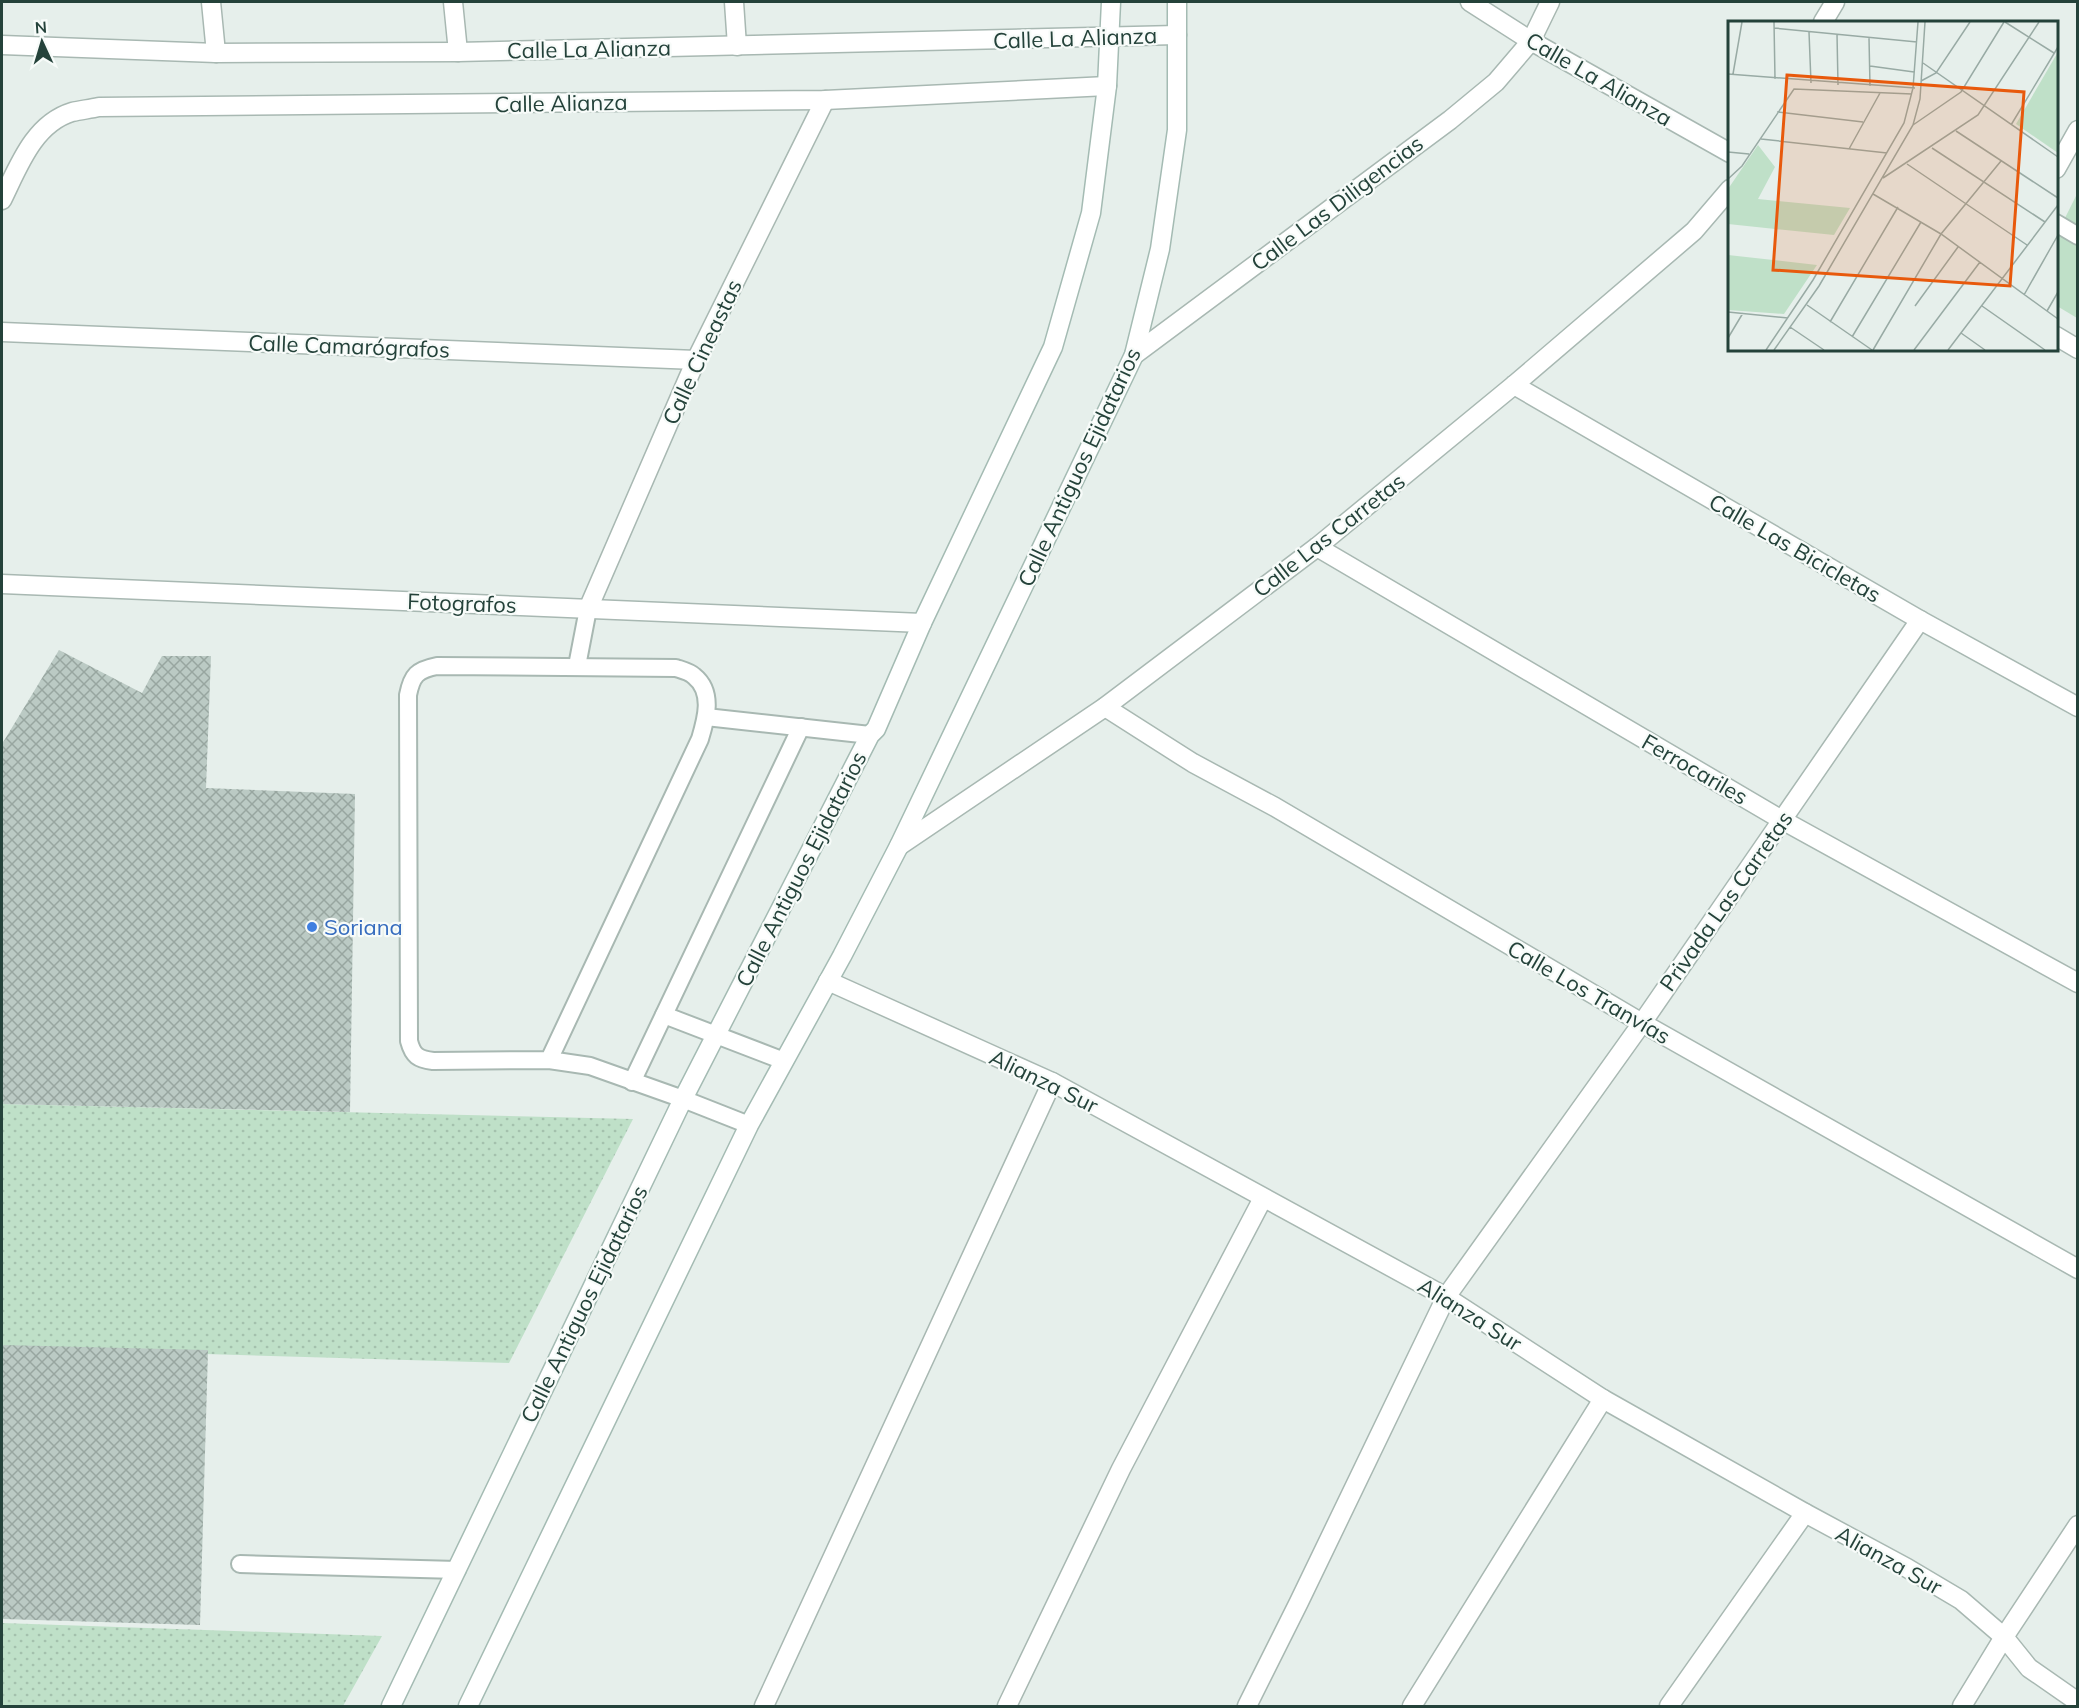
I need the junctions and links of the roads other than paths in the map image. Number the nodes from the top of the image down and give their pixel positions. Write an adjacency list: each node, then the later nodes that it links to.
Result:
1 (211, 2): 16 (street)
2 (453, 2): 15 (street)
3 (734, 2): 14 (street)
4 (1111, 2): 11 (street, Calle Antiguos Ejidatarios)
5 (1177, 2): 10 (street, Calle Antiguos Ejidatarios)
6 (1470, 2): 12 (street, Calle La Alianza)
7 (1550, 2): 12 (street, Calle Las Diligencias)
8 (1835, 2): 9 (street)
9 (1824, 21)
10 (1177, 35): 11 (street, Calle La Alianza); 29 (street, Calle Antiguos Ejidatarios)
11 (1110, 37): 14 (street, Calle La Alianza); 17 (street, Calle Antiguos Ejidatarios)
12 (1531, 41): 20 (street, Calle La Alianza); 29 (street, Calle Las Diligencias)
13 (2, 45): 16 (street, Calle La Alianza)
14 (737, 46): 15 (street, Calle La Alianza)
15 (458, 52): 16 (street, Calle La Alianza)
16 (216, 53)
17 (1107, 87): 18 (street, Calle Alianza); 36 (street, Calle Antiguos Ejidatarios)
18 (825, 100): 23 (street, Calle Alianza); 30 (street, Calle Cineastas)
19 (2078, 130): 21 (street)
20 (1728, 152)
21 (2058, 165)
22 (1728, 191): 31 (street, Calle Las Carretas)
23 (2, 201)
24 (2058, 224): 25 (lane)
25 (2078, 236)
26 (2, 332): 30 (street, Calle Camarógrafos)
27 (2058, 337): 28 (street)
28 (2078, 349)
29 (1134, 355): 44 (street, Calle Antiguos Ejidatarios)
30 (696, 360): 34 (street, Calle Cineastas)
31 (1514, 385): 32 (street, Calle Las Carretas); 35 (street, Calle Las Bicicletas)
32 (1317, 547): 38 (street, Calle Las Carretas); 43 (street, Ferrocariles)
33 (2, 584): 34 (street, Fotografos)
34 (588, 609): 36 (street, Fotografos); 37 (lane)
35 (1920, 620): 39 (street, Calle Las Bicicletas); 43 (street, Privada Las Carretas)
36 (922, 623): 42 (street, Calle Antiguos Ejidatarios)
37 (577, 666): 40 (lane); 50 (lane)
38 (1105, 707): 44 (street, Calle Las Carretas); 48 (street, Calle Los Tranvías)
39 (2078, 707)
40 (706, 717): 41 (lane); 50 (lane)
41 (801, 727): 42 (lane); 47 (lane)
42 (870, 735): 49 (street, Calle Antiguos Ejidatarios)
43 (1782, 820): 46 (street, Ferrocariles); 48 (street, Privada Las Carretas)
44 (899, 846): 45 (street, Calle Antiguos Ejidatarios)
45 (828, 981): 51 (street, Calle Antiguos Ejidatarios); 53 (street, Alianza Sur)
46 (2078, 983)
47 (664, 1015): 49 (lane); 52 (lane)
48 (1642, 1023): 57 (street, Calle Los Tranvías); 58 (street, Privada Las Carretas)
49 (715, 1034): 51 (lane); 54 (street, Calle Antiguos Ejidatarios)
50 (549, 1060): 52 (lane)
51 (784, 1061): 55 (street, Calle Antiguos Ejidatarios)
52 (632, 1082): 54 (lane)
53 (1052, 1082): 56 (street, Alianza Sur); 68 (street)
54 (683, 1099): 55 (lane); 63 (street, Calle Antiguos Ejidatarios)
55 (749, 1125): 67 (street, Calle Antiguos Ejidatarios)
56 (1263, 1198): 58 (street, Alianza Sur); 69 (street)
57 (2078, 1269)
58 (1446, 1297): 59 (street, Alianza Sur); 70 (street, Privada Las Carretas)
59 (1603, 1399): 60 (street, Alianza Sur); 71 (street)
60 (1805, 1513): 64 (street, Alianza Sur); 72 (street)
61 (2078, 1525): 64 (street)
62 (240, 1564): 63 (lane)
63 (457, 1570): 66 (street, Calle Antiguos Ejidatarios)
64 (2004, 1637): 65 (street, Alianza Sur); 73 (street)
65 (2078, 1702)
66 (391, 1707)
67 (468, 1707)
68 (764, 1707)
69 (1007, 1707)
70 (1247, 1707)
71 (1412, 1707)
72 (1669, 1707)
73 (1962, 1707)

